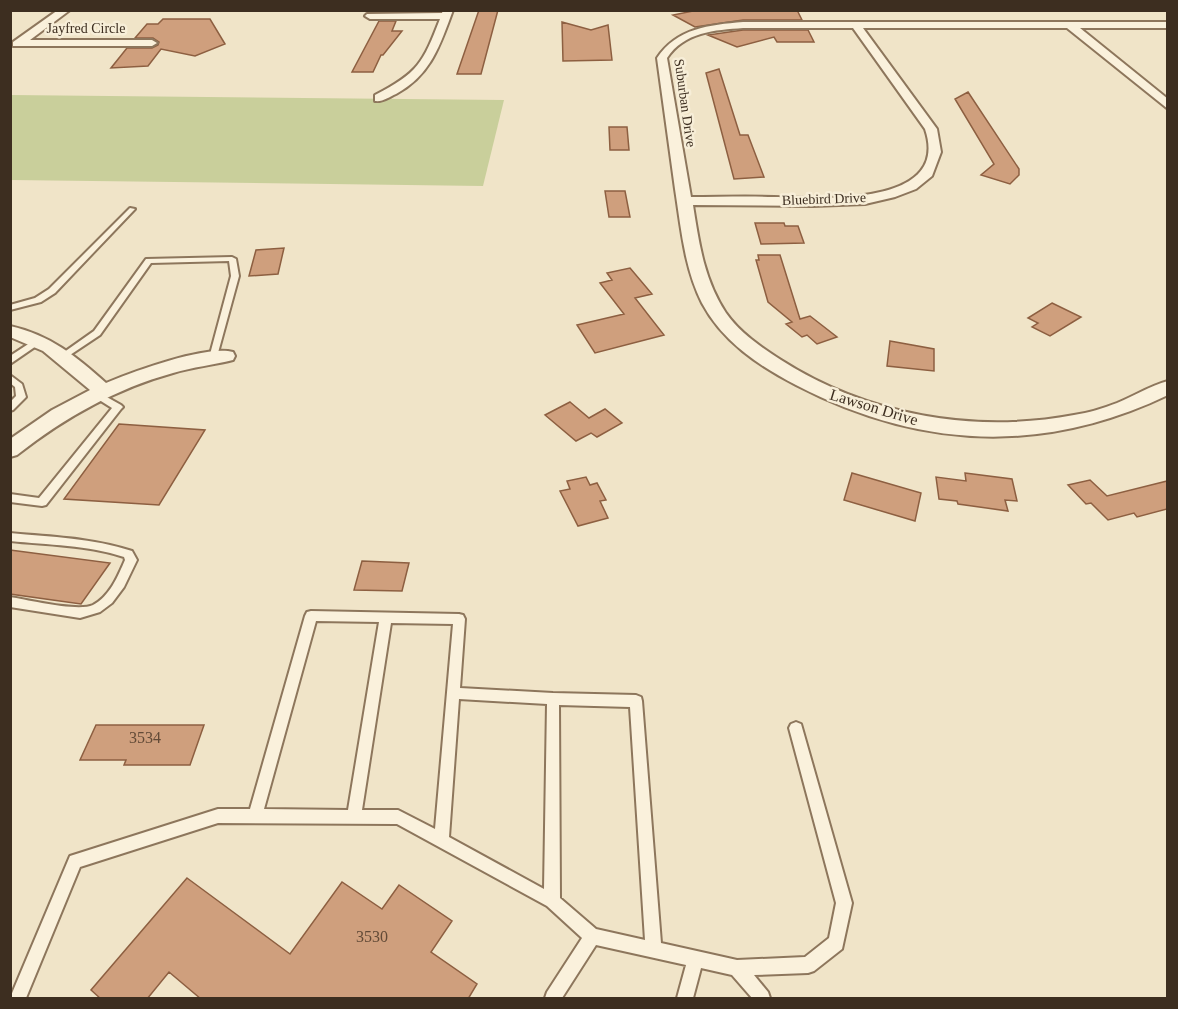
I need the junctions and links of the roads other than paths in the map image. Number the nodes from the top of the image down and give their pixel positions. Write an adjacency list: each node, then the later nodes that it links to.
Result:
1 (65, 10): 8 (street)
2 (447, 13): 3 (street); 9 (street)
3 (370, 16)
4 (856, 25): 6 (street, Suburban Drive); 11 (street, Suburban Drive); 11 (street, Bluebird Drive)
5 (1167, 25): 6 (street, Suburban Drive)
6 (1070, 26): 10 (street)
7 (152, 43): 8 (street, Jayfred Circle)
8 (15, 46)
9 (379, 98)
10 (1167, 105)
11 (684, 201): 20 (street, Lawson Drive)
12 (132, 209): 13 (lane)
13 (10, 308)
14 (10, 331): 15 (street)
15 (39, 340): 16 (street); 18 (lane)
16 (64, 355): 17 (lane); 21 (street)
17 (219, 357): 21 (street)
18 (10, 361)
19 (10, 378): 22 (lane)
20 (1167, 387)
21 (100, 392): 23 (street); 24 (lane)
22 (10, 408)
23 (10, 450)
24 (10, 498)
25 (10, 537): 26 (lane)
26 (10, 603)
27 (386, 618): 28 (lane); 31 (lane); 32 (lane)
28 (453, 693): 29 (lane); 33 (lane)
29 (554, 699): 34 (lane); 36 (lane)
30 (796, 728): 38 (lane)
31 (255, 816): 32 (lane); 39 (lane)
32 (354, 817): 33 (lane)
33 (441, 840): 34 (lane)
34 (552, 902): 35 (lane)
35 (592, 936): 36 (lane); 40 (lane)
36 (654, 950): 37 (lane)
37 (696, 959): 38 (lane); 41 (lane)
38 (737, 968): 42 (lane)
39 (18, 999)
40 (553, 999)
41 (685, 999)
42 (762, 999)

